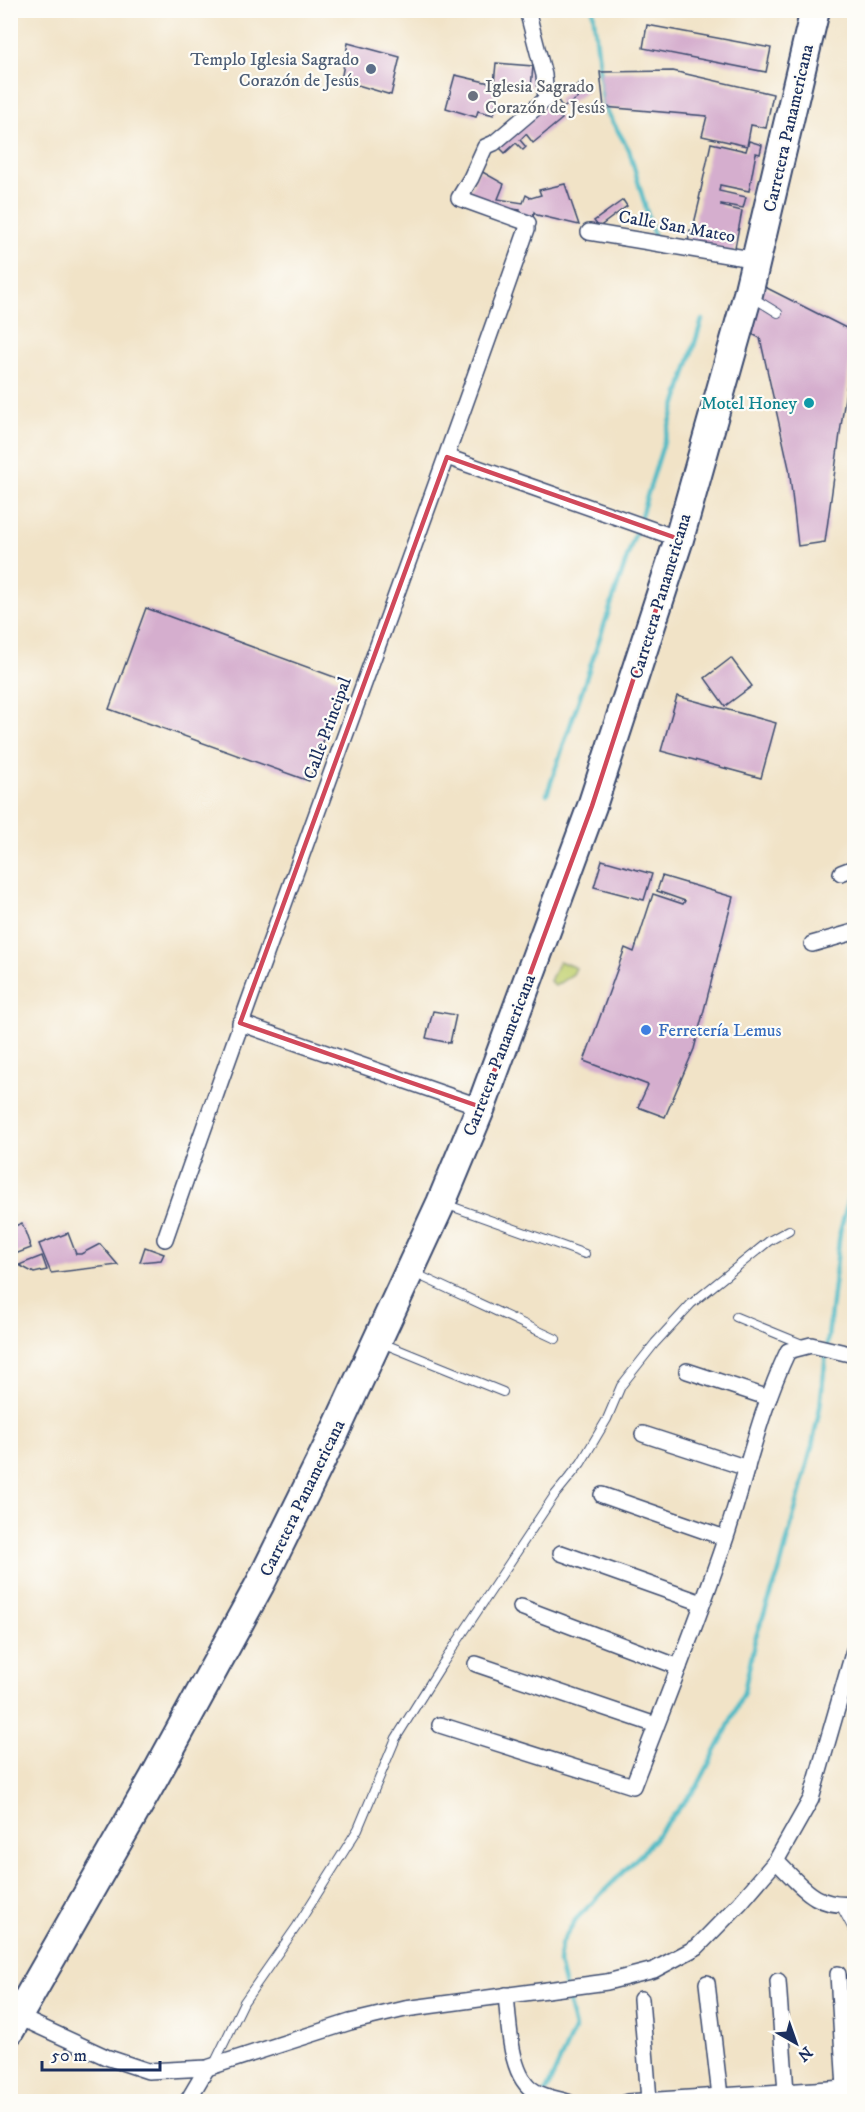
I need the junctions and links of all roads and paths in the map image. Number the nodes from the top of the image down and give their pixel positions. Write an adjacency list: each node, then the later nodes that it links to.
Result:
1 (527, 10): 7 (street, Calle Principal)
2 (815, 10): 4 (highway, Carretera Panamericana)
3 (590, 232): 4 (street, Calle San Mateo)
4 (757, 260): 5 (highway, Carretera Panamericana)
5 (748, 294): 6 (lane); 8 (highway, Carretera Panamericana)
6 (778, 313)
7 (447, 457): 8 (street); 11 (street, Calle Principal)
8 (679, 538): 12 (highway, Carretera Panamericana)
9 (855, 932): 10 (street)
10 (812, 944)
11 (240, 1023): 12 (street); 15 (street, Calle Principal)
12 (481, 1107): 13 (highway, Carretera Panamericana)
13 (441, 1203): 16 (lane); 17 (highway, Carretera Panamericana)
14 (789, 1230): 47 (lane)
15 (165, 1239)
16 (585, 1254)
17 (409, 1271): 19 (lane); 20 (highway, Carretera Panamericana)
18 (736, 1317): 21 (lane)
19 (556, 1339)
20 (376, 1340): 24 (lane); 46 (highway, Carretera Panamericana)
21 (809, 1346): 22 (street); 25 (street)
22 (851, 1354)
23 (687, 1371): 25 (street)
24 (503, 1392)
25 (769, 1398): 27 (street)
26 (643, 1434): 27 (street)
27 (747, 1468): 29 (street)
28 (602, 1494): 29 (street)
29 (725, 1538): 31 (street)
30 (561, 1553): 31 (street)
31 (702, 1603): 35 (street)
32 (521, 1607): 35 (street)
33 (855, 1650): 38 (street)
34 (476, 1664): 37 (street)
35 (680, 1667): 37 (street)
36 (440, 1725): 37 (street)
37 (656, 1725)
38 (777, 1861): 39 (street); 44 (street)
39 (847, 1905): 40 (lane)
40 (855, 1931)
41 (838, 1974): 48 (street)
42 (778, 1981): 49 (street)
43 (707, 1983): 50 (street)
44 (506, 1995): 47 (street); 53 (street)
45 (641, 1999): 54 (street)
46 (14, 2023): 47 (street)
47 (210, 2067): 56 (street)
48 (850, 2089): 51 (street)
49 (786, 2092): 51 (street); 52 (street)
50 (720, 2096): 52 (street); 55 (street)
51 (815, 2096)
52 (747, 2098)
53 (561, 2100)
54 (650, 2100): 55 (street); 57 (street)
55 (683, 2100)
56 (187, 2102)
57 (627, 2102)

